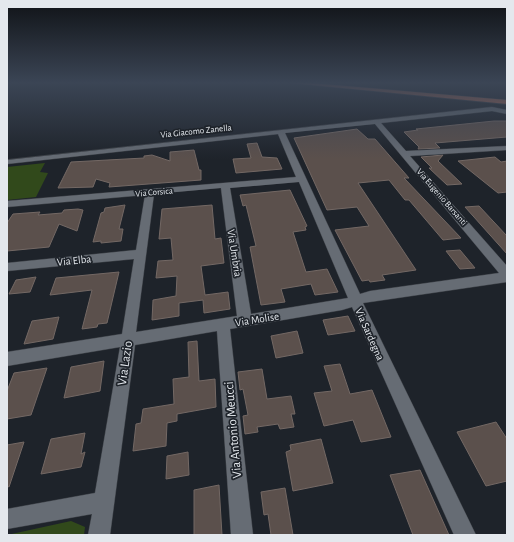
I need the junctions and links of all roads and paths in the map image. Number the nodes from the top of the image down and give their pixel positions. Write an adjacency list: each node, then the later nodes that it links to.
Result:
1 (507, 112): 2 (street, Via Giacomo Zanella)
2 (376, 121): 3 (street, Via Giacomo Zanella); 5 (street, Via Eugenio Barsanti)
3 (280, 131): 6 (street, Via Giacomo Zanella); 7 (street, Via Sardegna)
4 (507, 148): 5 (street)
5 (404, 154): 13 (street, Via Eugenio Barsanti)
6 (7, 162)
7 (300, 179): 8 (street, Via Corsica); 15 (street, Via Sardegna)
8 (225, 186): 9 (street, Via Corsica); 16 (street, Via Umbria)
9 (150, 192): 10 (street, Via Corsica); 11 (street, Via Lazio)
10 (7, 204)
11 (140, 254): 12 (street, Via Elba); 18 (street, Via Lazio)
12 (7, 267)
13 (507, 274)
14 (507, 277): 15 (street, Via Molise)
15 (355, 301): 16 (street, Via Molise); 24 (street, Via Sardegna)
16 (245, 320): 17 (street, Via Molise)
17 (223, 324): 18 (street, Via Molise); 23 (street, Via Antonio Meucci)
18 (128, 340): 19 (street, Via Molise); 20 (street, Via Lazio)
19 (7, 359)
20 (104, 502): 21 (street); 22 (street, Via Lazio)
21 (7, 519)
22 (99, 535)
23 (242, 535)
24 (465, 535)

